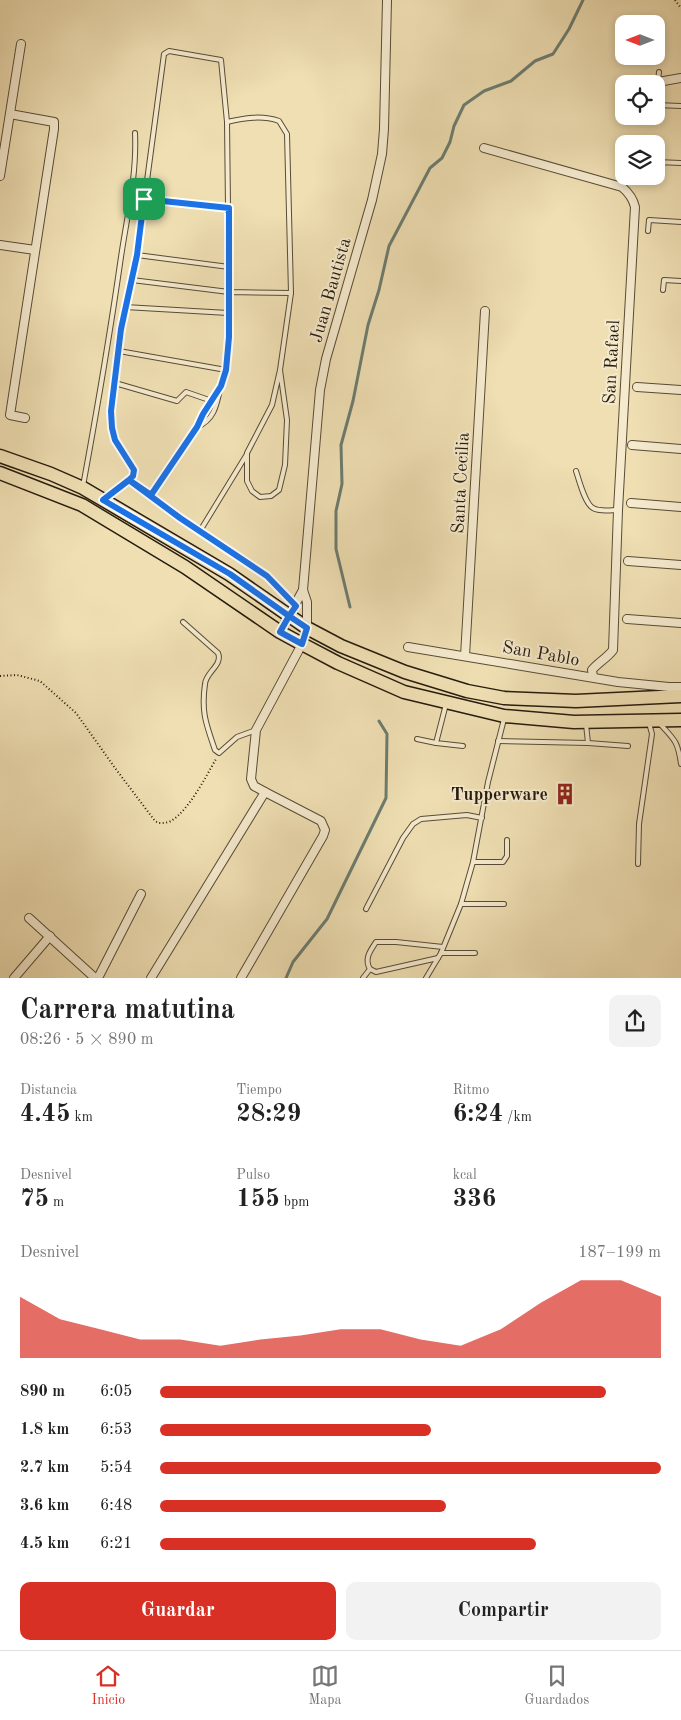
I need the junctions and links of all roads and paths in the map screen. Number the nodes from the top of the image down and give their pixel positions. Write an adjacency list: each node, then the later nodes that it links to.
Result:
1 (387, 0): 60 (street, Juan Bautista)
2 (675, 0): 3 (path)
3 (681, 8)
4 (21, 44): 11 (street)
5 (659, 72): 6 (lane)
6 (659, 75)
7 (681, 78): 8 (street)
8 (665, 81)
9 (665, 104): 10 (lane)
10 (681, 106)
11 (10, 114): 17 (street); 23 (street)
12 (227, 122): 18 (lane); 19 (lane); 30 (lane)
13 (135, 133): 51 (lane)
14 (484, 148): 56 (street, San Rafael)
15 (665, 162): 16 (lane)
16 (681, 163)
17 (0, 176)
18 (144, 199): 19 (lane); 24 (lane)
19 (229, 208): 25 (lane)
20 (681, 222): 21 (lane)
21 (648, 231)
22 (0, 245): 23 (street)
23 (35, 250): 42 (street)
24 (137, 255): 25 (lane); 26 (lane)
25 (228, 267): 29 (lane)
26 (132, 280): 29 (lane); 31 (lane)
27 (681, 281): 28 (lane)
28 (663, 290)
29 (229, 292): 30 (lane); 33 (lane)
30 (292, 293): 36 (lane)
31 (125, 307): 33 (lane); 34 (lane)
32 (485, 312): 69 (street, Santa Cecilia)
33 (228, 313): 35 (lane)
34 (118, 351): 35 (lane); 37 (lane)
35 (226, 370): 38 (lane)
36 (280, 370): 46 (lane); 46 (lane)
37 (115, 383): 41 (lane); 50 (lane)
38 (221, 386): 41 (lane); 43 (lane)
39 (637, 387): 40 (street)
40 (681, 390)
41 (212, 402): 43 (lane)
42 (25, 418)
43 (197, 427): 52 (lane)
44 (632, 445): 45 (street)
45 (681, 449)
46 (247, 453): 57 (lane)
47 (0, 456): 51 (main road)
48 (576, 471): 56 (lane)
49 (0, 474): 66 (main road)
50 (129, 480): 52 (lane); 53 (lane)
51 (83, 488): 53 (main road)
52 (151, 495): 57 (lane)
53 (103, 500): 61 (main road)
54 (631, 503): 55 (street)
55 (681, 507)
56 (618, 510): 71 (street, San Rafael)
57 (200, 531): 61 (lane)
58 (628, 561): 59 (street)
59 (681, 565)
60 (303, 590): 61 (street, Juan Bautista); 65 (street, Juan Bautista)
61 (292, 611): 65 (main road); 66 (street, Juan Bautista)
62 (627, 619): 64 (street)
63 (183, 622): 86 (lane)
64 (681, 623)
65 (307, 628): 67 (street, Juan Bautista); 72 (main road)
66 (280, 632): 67 (main road)
67 (302, 644): 73 (main road); 78 (street, Juan Bautista)
68 (408, 647): 69 (street, San Pablo)
69 (465, 656): 71 (street, San Pablo)
70 (0, 676): 86 (path)
71 (593, 678): 72 (street, San Pablo)
72 (677, 692): 75 (main road)
73 (446, 702): 74 (main road); 81 (lane)
74 (504, 716): 77 (main road); 80 (lane)
75 (678, 720): 76 (main road)
76 (653, 721): 77 (main road); 85 (lane); 92 (lane)
77 (586, 722): 82 (lane)
78 (256, 730): 86 (lane); 88 (street)
79 (417, 739): 81 (lane)
80 (498, 740): 82 (lane); 89 (lane)
81 (436, 743): 83 (lane)
82 (588, 743): 84 (lane)
83 (462, 746)
84 (628, 746)
85 (680, 748): 87 (lane)
86 (219, 752)
87 (681, 764)
88 (265, 792): 106 (street); 107 (street)
89 (482, 818): 91 (lane); 96 (lane)
90 (507, 840): 91 (lane)
91 (473, 862): 94 (lane)
92 (638, 864)
93 (141, 894): 105 (street)
94 (461, 904): 95 (lane); 99 (lane)
95 (504, 904)
96 (366, 909)
97 (29, 918): 98 (street)
98 (50, 936): 104 (street); 105 (street)
99 (443, 947): 100 (lane); 103 (lane)
100 (441, 953): 101 (lane); 102 (lane)
101 (475, 953)
102 (438, 958): 103 (lane); 109 (lane)
103 (370, 969): 108 (lane)
104 (14, 978)
105 (97, 978)
106 (151, 978)
107 (240, 978)
108 (363, 978)
109 (426, 978)

